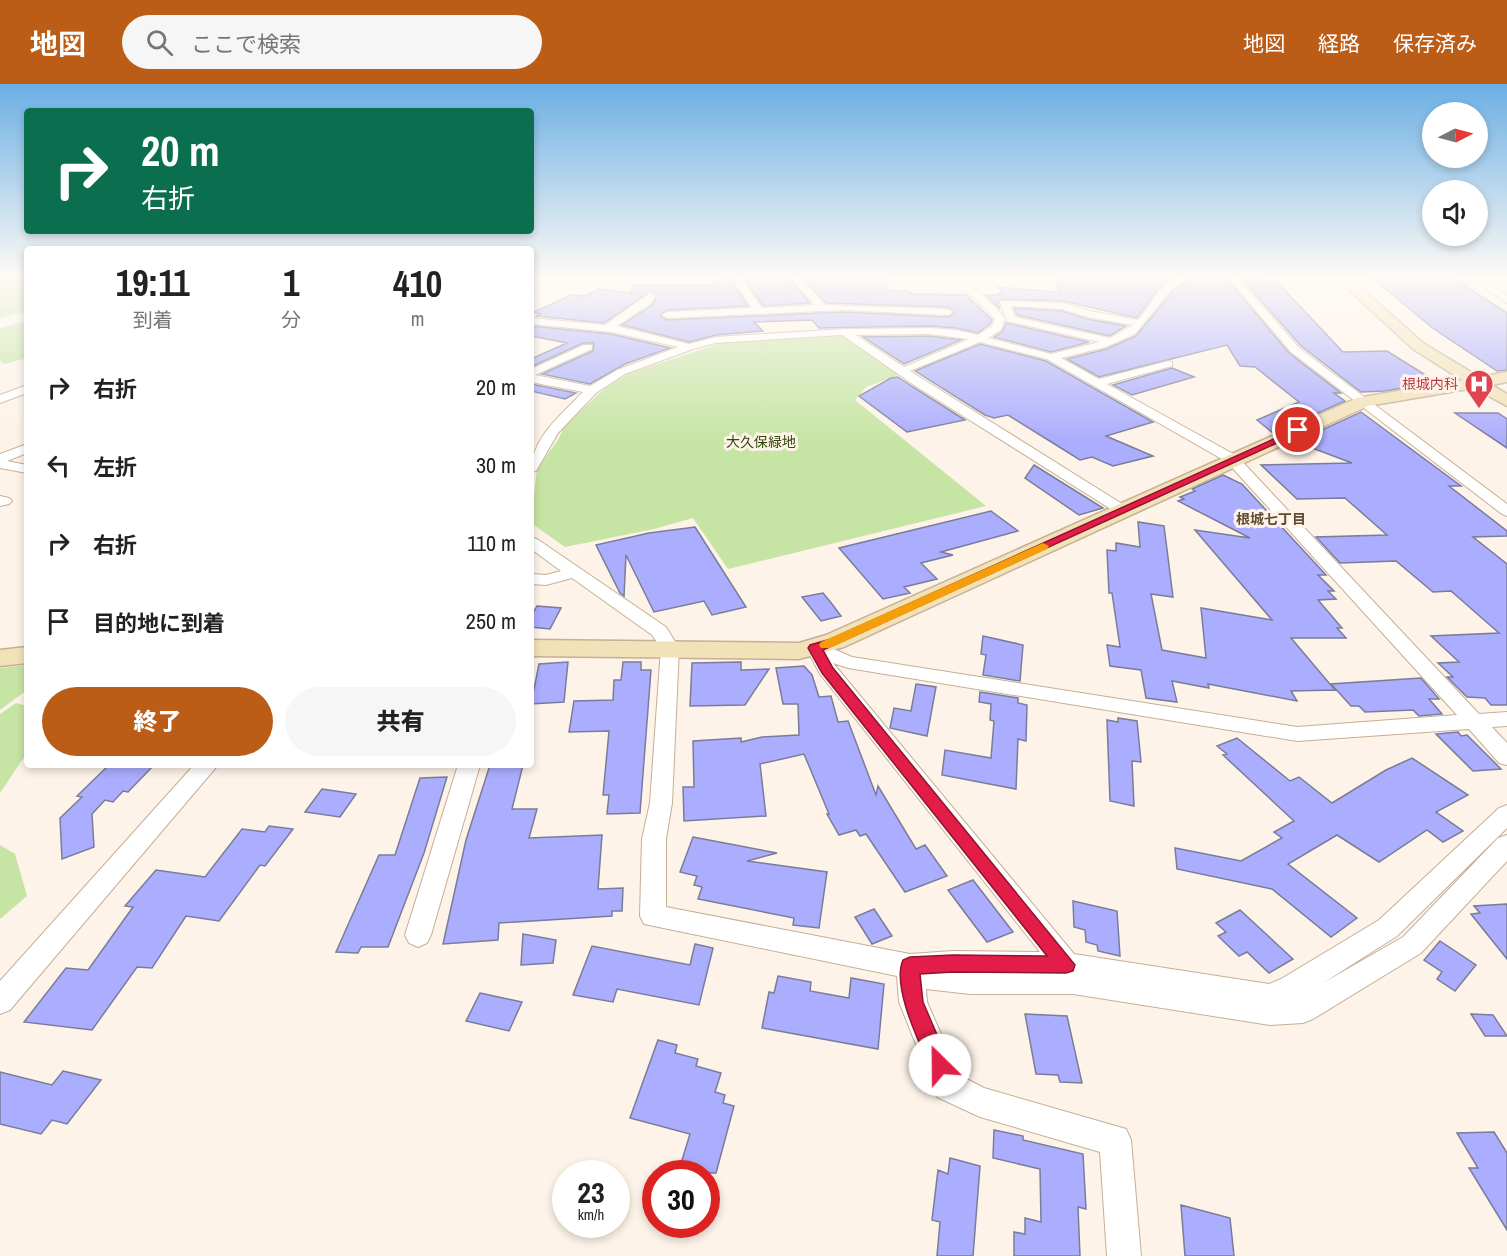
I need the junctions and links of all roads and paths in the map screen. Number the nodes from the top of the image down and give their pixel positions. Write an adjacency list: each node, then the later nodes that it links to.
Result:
1 (633, 332): 14 (street)
2 (844, 332): 3 (street); 14 (street); 33 (street)
3 (870, 332)
4 (938, 332): 11 (street)
5 (991, 332): 11 (street)
6 (1070, 332): 12 (street)
7 (1130, 332): 12 (street)
8 (1279, 332): 26 (street)
9 (1402, 332): 20 (street)
10 (1417, 332): 20 (street)
11 (979, 339): 15 (street); 17 (street)
12 (1110, 341): 15 (street)
13 (588, 347): 18 (street)
14 (689, 347): 23 (street)
15 (1051, 357): 21 (street)
16 (1168, 364): 21 (street)
17 (909, 368)
18 (534, 372)
19 (534, 379): 23 (street)
20 (1495, 382): 25 (street); 26 (street)
21 (1097, 383): 29 (street)
22 (24, 390): 24 (street)
23 (592, 390): 30 (street)
24 (0, 399)
25 (1507, 401)
26 (1363, 402): 29 (street); 34 (street)
27 (24, 449): 28 (street)
28 (0, 459)
29 (1232, 459): 33 (street); 44 (street)
30 (534, 463)
31 (0, 464): 32 (street)
32 (24, 468)
33 (1122, 510): 40 (street)
34 (1507, 511)
35 (534, 544): 36 (street)
36 (573, 573): 37 (street); 39 (street)
37 (534, 579)
38 (534, 648): 39 (street)
39 (670, 648): 40 (street); 52 (street)
40 (815, 648): 44 (street); 51 (street)
41 (24, 655): 42 (street)
42 (0, 658)
43 (1507, 719): 44 (street)
44 (1474, 721): 45 (street)
45 (1507, 757)
46 (204, 768): 53 (street)
47 (468, 768): 50 (street)
48 (1507, 814): 51 (street)
49 (1507, 845): 52 (street)
50 (418, 935)
51 (1066, 965): 52 (street)
52 (910, 970): 54 (street)
53 (0, 1001)
54 (1124, 1256)

